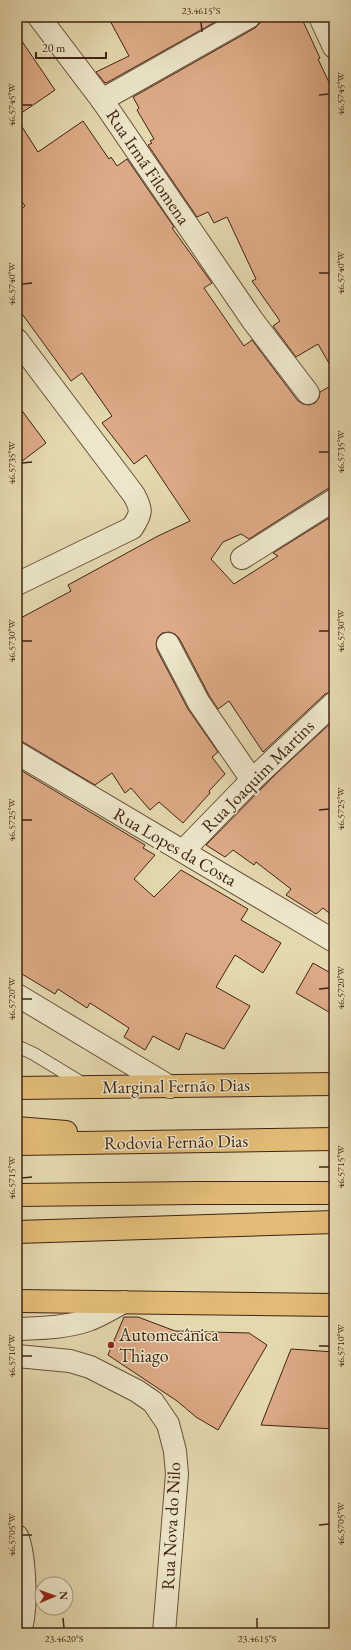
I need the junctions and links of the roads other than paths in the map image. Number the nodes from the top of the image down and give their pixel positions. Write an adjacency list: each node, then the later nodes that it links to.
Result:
1 (39, 17): 5 (street, Rua Irmã Filomena)
2 (250, 17): 5 (street)
3 (320, 17): 4 (street)
4 (334, 47)
5 (102, 100): 7 (street, Rua Irmã Filomena)
6 (17, 340): 10 (street)
7 (308, 392)
8 (334, 500): 9 (street)
9 (242, 558)
10 (17, 584)
11 (168, 644): 14 (street)
12 (334, 703): 14 (street, Rua Joaquim Martins)
13 (17, 754): 15 (street, Rua Lopes da Costa)
14 (252, 780): 15 (street, Rua Joaquim Martins)
15 (183, 851): 16 (street, Rua Lopes da Costa)
16 (334, 941)
17 (17, 995): 21 (street)
18 (17, 1046): 20 (lane)
19 (334, 1084): 21 (main road, Marginal Fernão Dias)
20 (90, 1087): 21 (main road, Marginal Fernão Dias); 22 (main road, Marginal Fernão Dias)
21 (170, 1087)
22 (17, 1088)
23 (17, 1128): 25 (main road)
24 (334, 1139): 25 (main road, Rodovia Fernão Dias)
25 (138, 1142): 26 (main road, Rodovia Fernão Dias)
26 (17, 1144)
27 (334, 1194): 28 (main road)
28 (17, 1195)
29 (334, 1222): 30 (main road)
30 (17, 1232)
31 (17, 1301): 32 (main road)
32 (124, 1302): 33 (main road); 34 (street)
33 (334, 1305)
34 (17, 1329)
35 (17, 1356): 38 (street, Rua Nova do Nilo)
36 (17, 1536): 37 (street)
37 (19, 1633)
38 (164, 1633)

